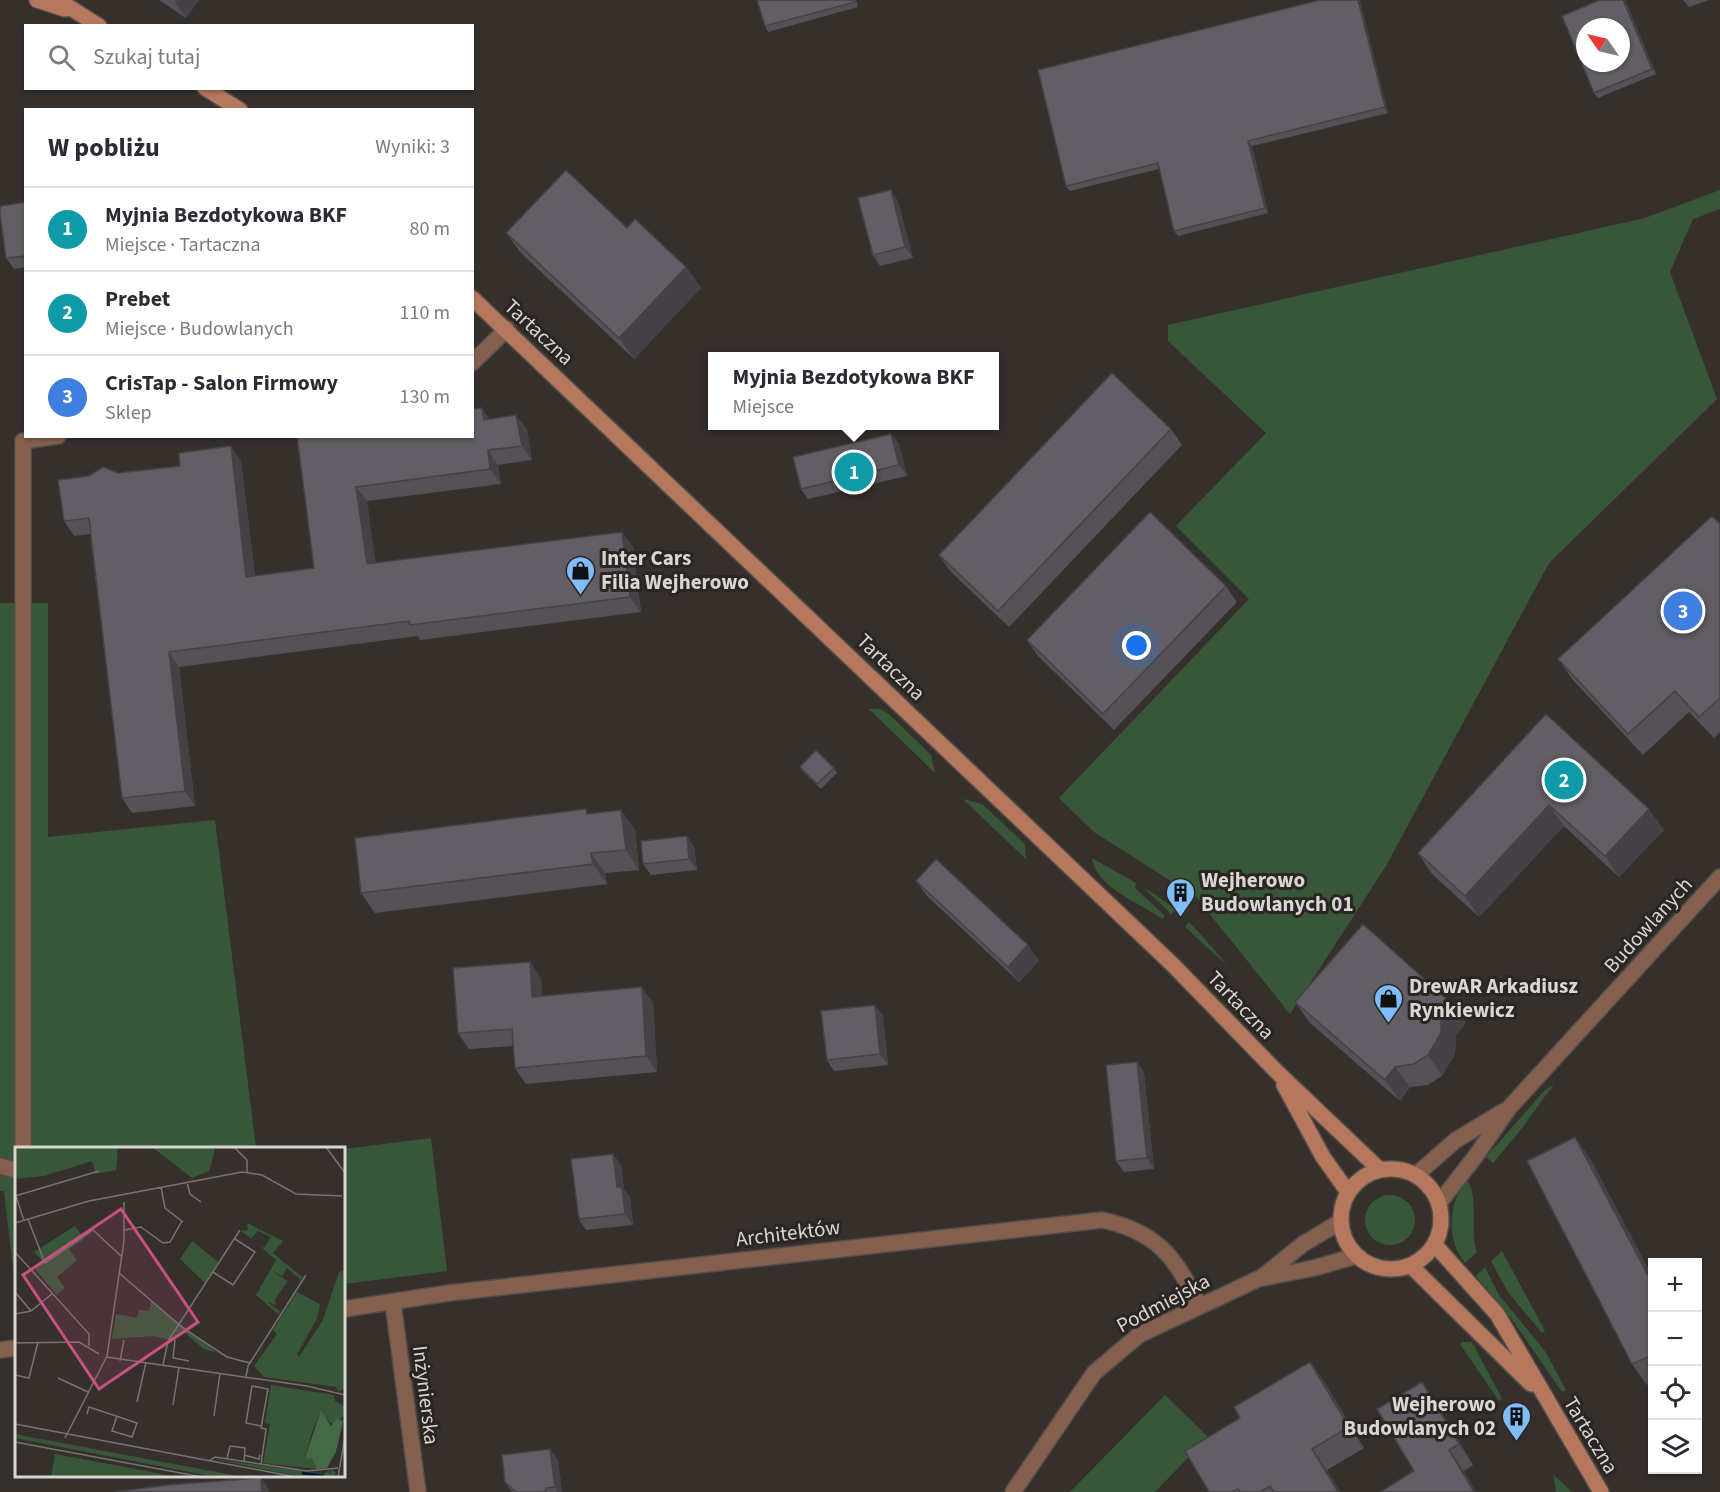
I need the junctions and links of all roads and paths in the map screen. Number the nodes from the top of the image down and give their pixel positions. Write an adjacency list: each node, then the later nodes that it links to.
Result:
1 (37, 0): 3 (street)
2 (58, 0): 3 (street)
3 (77, 13): 4 (street)
4 (96, 24)
5 (209, 90): 6 (street)
6 (237, 108)
7 (474, 300): 8 (street, Tartaczna)
8 (507, 329): 9 (street); 12 (street, Tartaczna)
9 (474, 361)
10 (44, 438): 14 (street)
11 (1720, 877): 13 (street, Budowlanych)
12 (1277, 1072): 17 (street, Tartaczna); 19 (street, Tartaczna)
13 (1509, 1107): 18 (street, Budowlanych); 20 (street, Budowlanych)
14 (23, 1147)
15 (0, 1166): 16 (street)
16 (15, 1170)
17 (1380, 1170): 18 (street); 19 (street)
18 (1416, 1175): 20 (street)
19 (1348, 1192): 21 (street)
20 (1439, 1203): 22 (street)
21 (1340, 1222): 23 (street); 25 (street, Podmiejska)
22 (1435, 1245): 24 (street); 31 (street, Tartaczna)
23 (1356, 1256): 24 (street); 25 (street, Podmiejska)
24 (1411, 1266): 31 (street, Tartaczna)
25 (1258, 1279): 27 (street, Podmiejska)
26 (393, 1303): 27 (street, Architektów); 28 (street, Architektów); 32 (street, Inżynierska)
27 (1199, 1306): 33 (street, Podmiejska)
28 (345, 1309)
29 (15, 1348): 30 (street)
30 (0, 1350)
31 (1546, 1399): 34 (street, Tartaczna)
32 (418, 1492)
33 (1013, 1492)
34 (1601, 1492)

